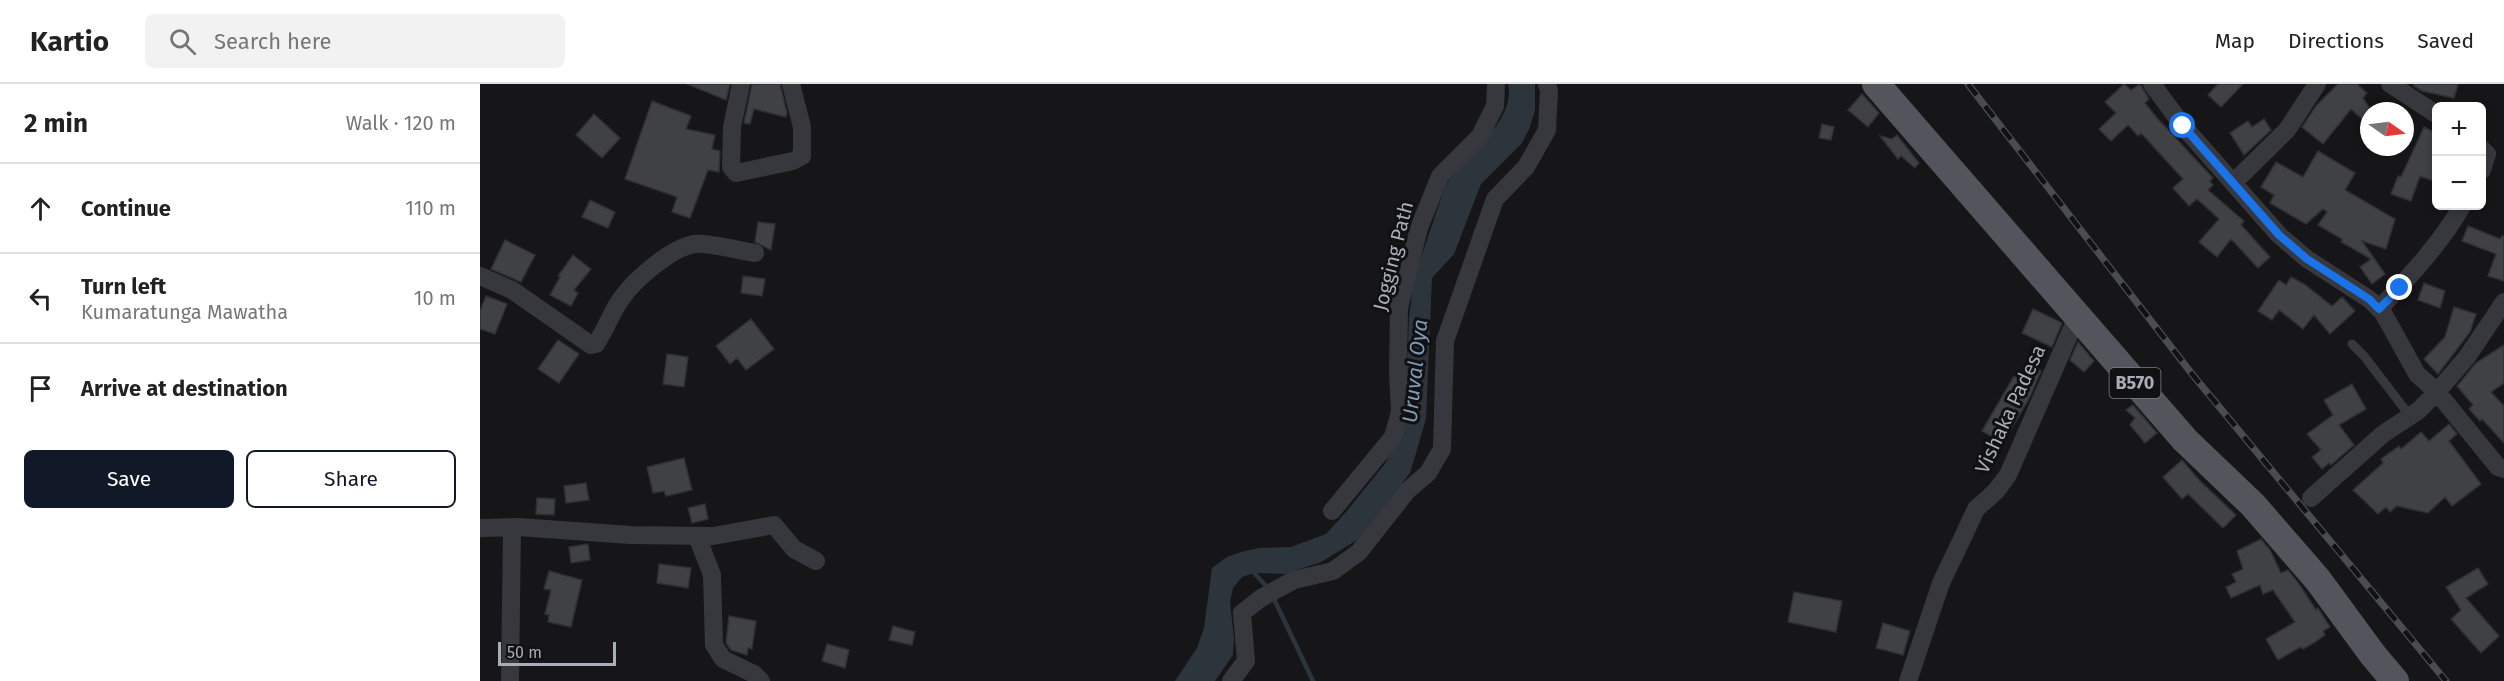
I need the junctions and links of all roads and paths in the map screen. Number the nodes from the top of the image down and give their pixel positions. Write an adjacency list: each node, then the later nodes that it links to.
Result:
1 (741, 84): 2 (street)
2 (791, 84)
3 (1496, 84): 22 (street, Jogging Path)
4 (1547, 84): 29 (street)
5 (1876, 84): 16 (main road, B570)
6 (2317, 84): 10 (street)
7 (2390, 84): 9 (street)
8 (2160, 87): 10 (street)
9 (2432, 111)
10 (2234, 182): 15 (street)
11 (2459, 210): 15 (street)
12 (755, 253): 13 (street)
13 (480, 276)
14 (2504, 302): 18 (street)
15 (2379, 309): 18 (street)
16 (2077, 317): 30 (street, Vishaka Padesa); 31 (main road, B570)
17 (2352, 344): 19 (lane)
18 (2437, 392): 19 (street); 20 (street)
19 (2410, 416): 21 (street)
20 (2504, 469)
21 (2311, 498)
22 (1332, 511)
23 (512, 527): 24 (street); 25 (street); 27 (street)
24 (480, 528)
25 (697, 536): 26 (street); 28 (street)
26 (816, 561)
27 (510, 681)
28 (761, 681)
29 (1231, 681)
30 (1908, 681)
31 (2395, 681)

